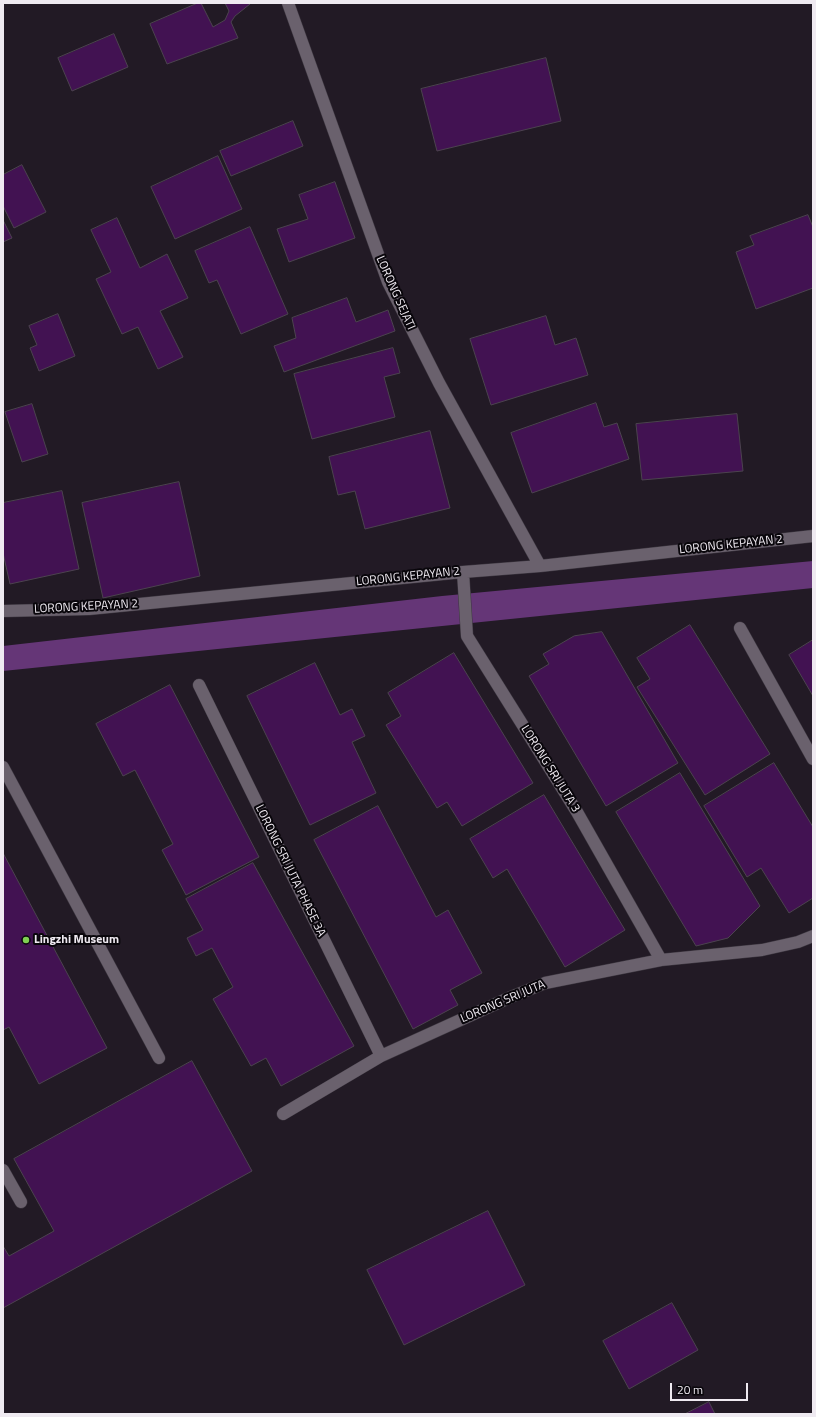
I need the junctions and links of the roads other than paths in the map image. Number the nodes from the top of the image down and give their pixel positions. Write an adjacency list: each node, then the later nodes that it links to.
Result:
1 (288, 3): 3 (street, LORONG SEJATI)
2 (813, 536): 3 (street, LORONG KEPAYAN 2)
3 (540, 566): 4 (street, LORONG KEPAYAN 2)
4 (463, 572): 5 (street, LORONG KEPAYAN 2); 11 (street, LORONG SRI JUTA 3)
5 (3, 611)
6 (740, 628): 8 (street)
7 (199, 685): 12 (street, LORONG SRI JUTA PHASE 3A)
8 (813, 759)
9 (3, 767): 13 (street)
10 (813, 936): 11 (street, LORONG SRI JUTA)
11 (661, 960): 12 (street, LORONG SRI JUTA)
12 (382, 1056): 14 (street, LORONG SRI JUTA)
13 (159, 1058)
14 (283, 1114)
15 (3, 1170): 16 (street)
16 (21, 1202)

